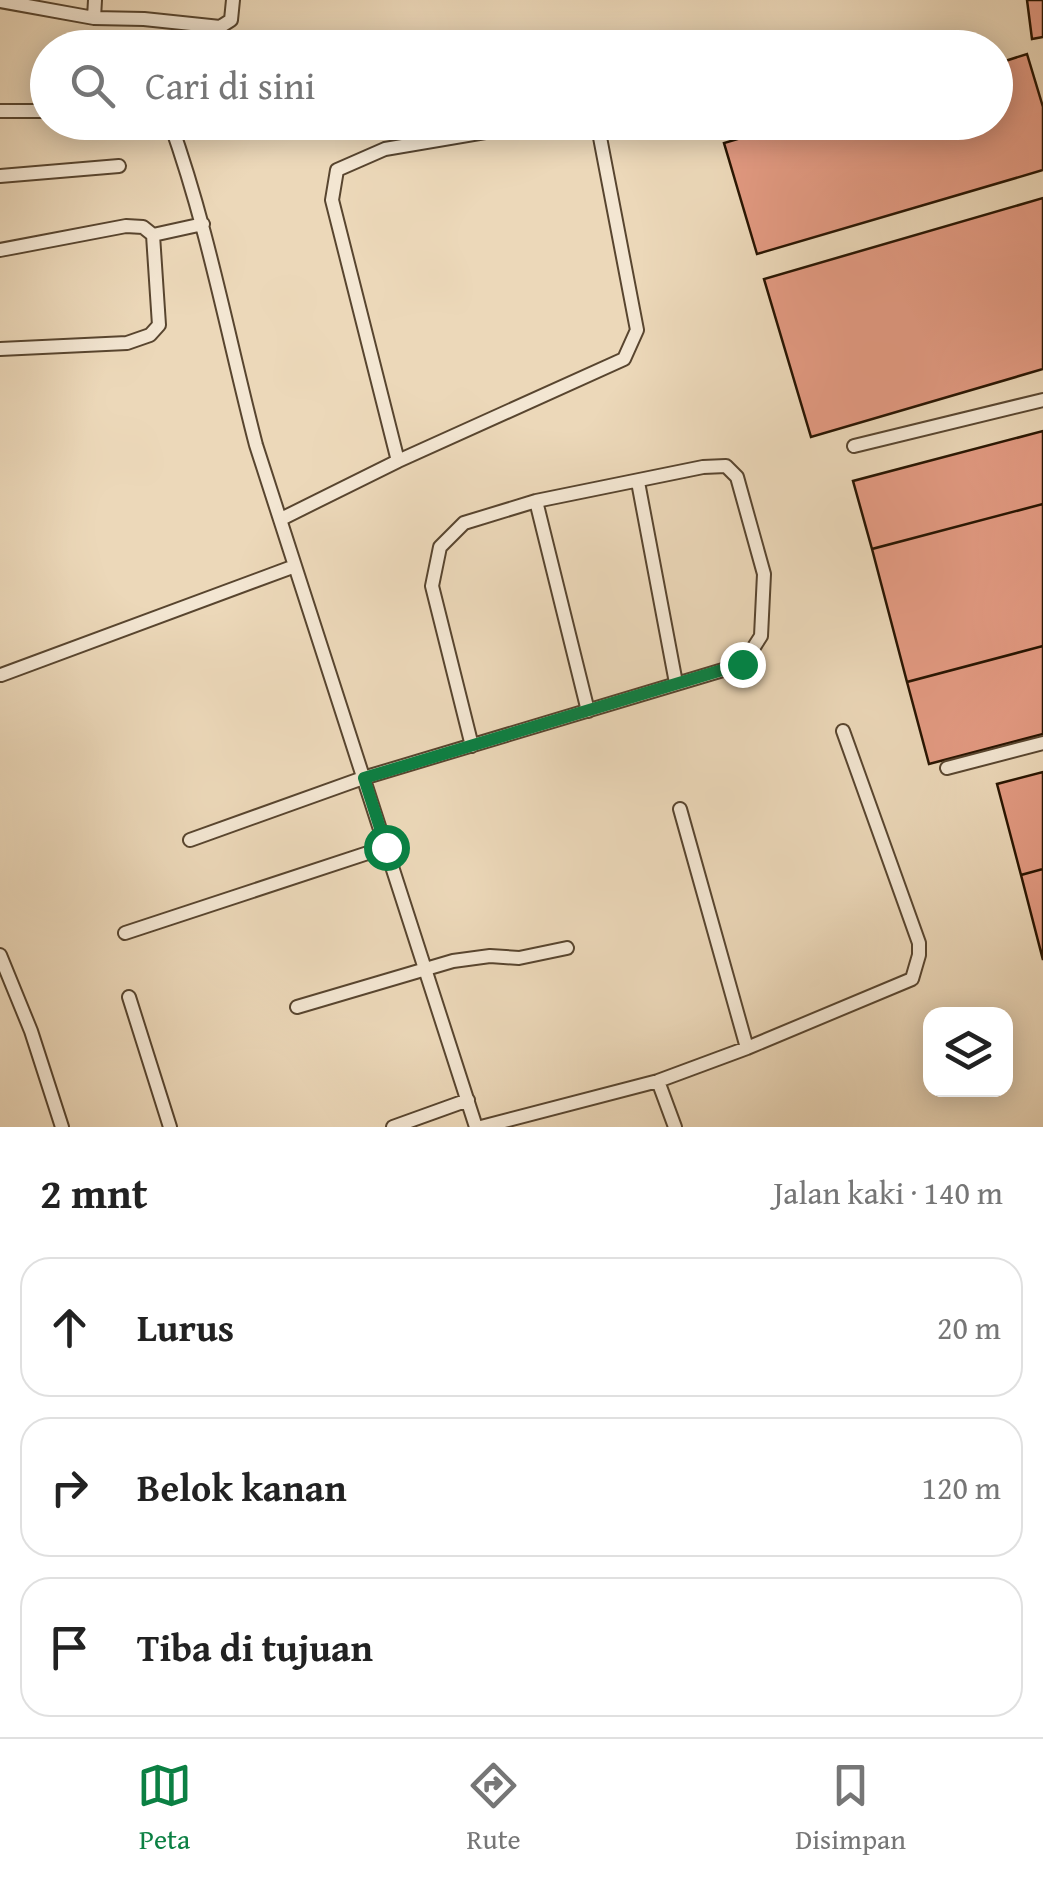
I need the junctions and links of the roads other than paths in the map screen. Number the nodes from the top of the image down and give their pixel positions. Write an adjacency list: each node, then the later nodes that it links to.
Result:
1 (0, 0): 4 (lane)
2 (96, 0): 4 (lane)
3 (232, 0): 4 (lane)
4 (94, 18)
5 (0, 111): 6 (lane)
6 (30, 111)
7 (176, 140): 12 (lane)
8 (434, 140): 18 (lane)
9 (600, 140): 18 (lane)
10 (119, 166): 11 (lane)
11 (0, 176)
12 (202, 224): 13 (lane); 21 (lane)
13 (153, 235): 14 (lane); 15 (lane)
14 (0, 250)
15 (0, 349)
16 (1043, 400): 17 (lane)
17 (854, 446)
18 (398, 461): 21 (lane)
19 (638, 482): 20 (lane); 24 (lane); 24 (lane)
20 (536, 502): 25 (lane); 28 (lane)
21 (281, 520): 22 (lane)
22 (295, 566): 23 (lane); 30 (lane)
23 (1, 675)
24 (676, 683): 25 (lane)
25 (588, 710): 28 (lane)
26 (843, 730): 40 (lane)
27 (1043, 743): 29 (lane)
28 (472, 746): 30 (lane)
29 (947, 768)
30 (364, 778): 32 (lane); 33 (lane)
31 (680, 809): 40 (lane)
32 (190, 840)
33 (386, 847): 34 (lane); 37 (lane)
34 (125, 933)
35 (568, 948): 37 (lane)
36 (0, 955): 43 (lane)
37 (425, 970): 39 (lane); 42 (lane)
38 (129, 997): 44 (lane)
39 (297, 1007)
40 (747, 1048): 41 (lane)
41 (658, 1081): 46 (lane); 47 (lane)
42 (468, 1100): 45 (lane); 46 (lane)
43 (62, 1127)
44 (170, 1127)
45 (393, 1127)
46 (478, 1127)
47 (675, 1127)

